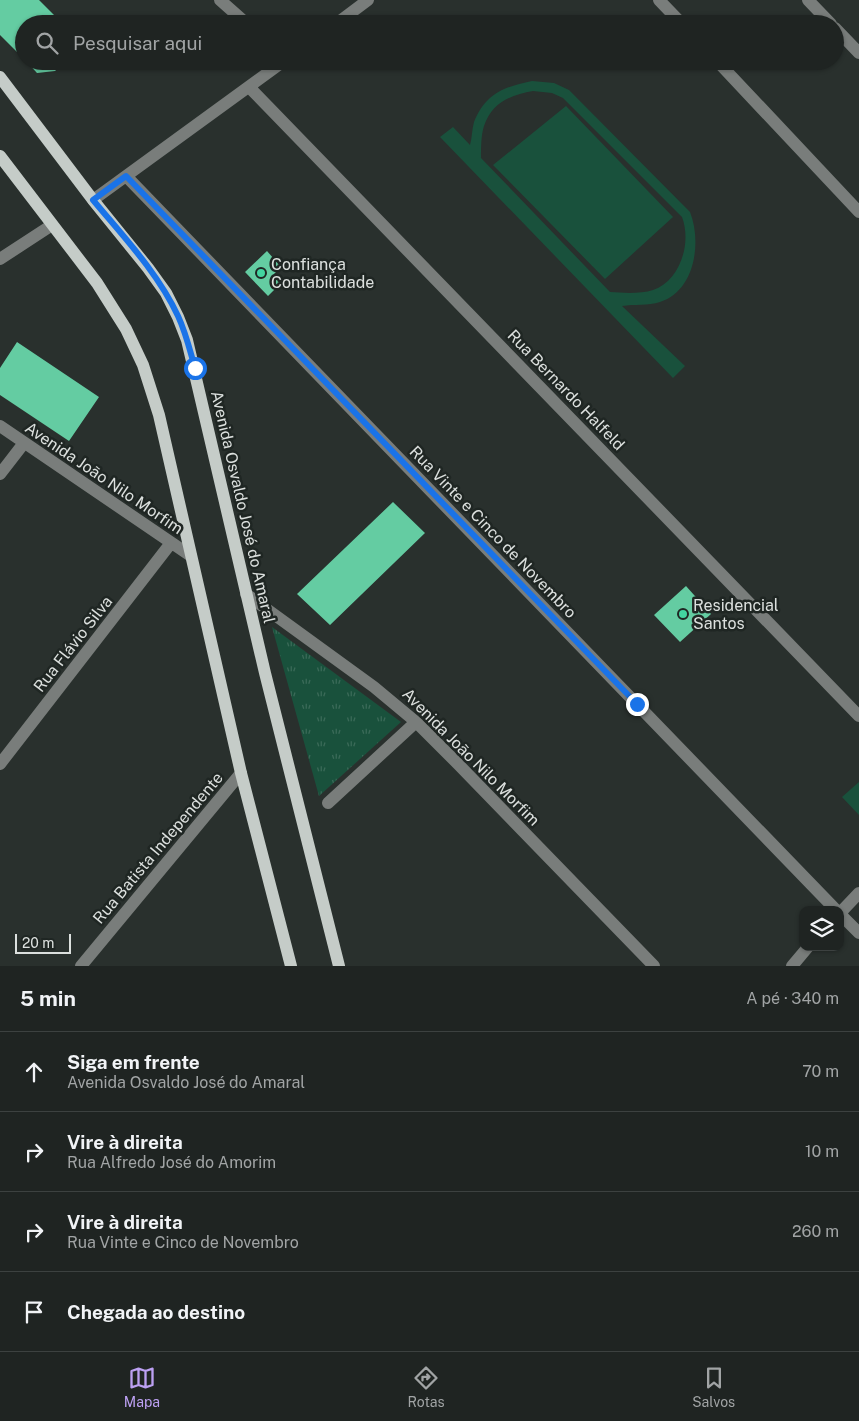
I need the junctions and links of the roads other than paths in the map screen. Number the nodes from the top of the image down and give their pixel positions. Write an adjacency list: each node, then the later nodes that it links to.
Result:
1 (220, 0): 5 (street)
2 (368, 0): 6 (street)
3 (659, 0): 7 (street)
4 (808, 0): 8 (street)
5 (237, 15)
6 (348, 15)
7 (673, 15)
8 (822, 15)
9 (844, 37): 10 (street)
10 (859, 53)
11 (272, 70): 14 (street)
12 (725, 70): 18 (street)
13 (0, 77): 17 (main road, Avenida Osvaldo José do Amaral)
14 (249, 87): 16 (street); 27 (street, Rua Bernardo Halfeld)
15 (0, 156): 19 (main road)
16 (126, 176): 17 (street); 33 (street, Rua Vinte e Cinco de Novembro)
17 (93, 200): 26 (main road, Avenida Osvaldo José do Amaral)
18 (859, 212)
19 (52, 225): 20 (street); 25 (main road)
20 (0, 259)
21 (0, 426): 22 (street, Avenida João Nilo Morfim)
22 (24, 443): 23 (street); 24 (street, Avenida João Nilo Morfim)
23 (0, 474)
24 (171, 543): 25 (street, Avenida João Nilo Morfim); 29 (street, Rua Flávio Silva)
25 (191, 556): 30 (main road)
26 (246, 594): 28 (street, Avenida João Nilo Morfim); 40 (main road, Avenida Osvaldo José do Amaral)
27 (859, 716)
28 (416, 722): 31 (street); 41 (street, Avenida João Nilo Morfim)
29 (0, 764)
30 (241, 773): 38 (street, Rua Batista Independente); 39 (main road)
31 (328, 803)
32 (859, 893): 34 (street)
33 (832, 906)
34 (844, 910)
35 (844, 918): 36 (street)
36 (859, 934)
37 (805, 951): 42 (street)
38 (81, 966)
39 (291, 966)
40 (338, 966)
41 (654, 966)
42 (792, 966)

